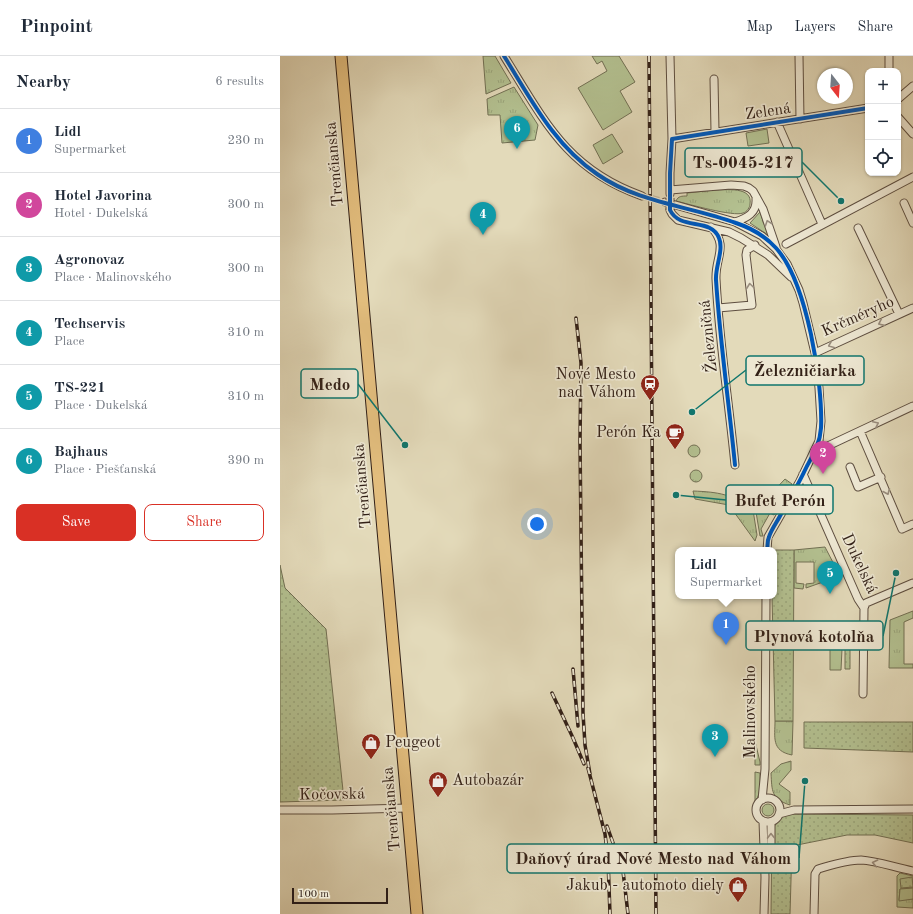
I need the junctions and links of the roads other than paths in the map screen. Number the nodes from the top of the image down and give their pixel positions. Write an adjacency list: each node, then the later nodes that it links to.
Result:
1 (341, 56): 53 (main road, Trenčianska)
2 (504, 56): 18 (street)
3 (670, 56): 16 (street)
4 (799, 56): 11 (street)
5 (889, 56): 6 (street)
6 (889, 68)
7 (714, 79): 14 (street)
8 (913, 86): 9 (street)
9 (901, 96)
10 (865, 108): 11 (street, Zelená)
11 (800, 119): 13 (street, Zelená)
12 (901, 120): 15 (street)
13 (776, 122): 14 (street, Zelená); 24 (street, Zelená)
14 (715, 131): 16 (street, Zelená)
15 (913, 134)
16 (672, 139): 19 (street)
17 (913, 178): 24 (street)
18 (642, 196)
19 (668, 197): 20 (street); 22 (street); 25 (street, bridge)
20 (756, 199): 22 (street); 29 (street, one-way to 20)
21 (904, 203): 23 (street)
22 (735, 222): 29 (street)
23 (913, 223)
24 (822, 224): 27 (street)
25 (711, 227): 28 (street); 31 (street, Železničná)
26 (858, 228): 33 (street)
27 (786, 244)
28 (755, 245): 30 (street); 31 (street, one-way to 28)
29 (776, 249): 30 (street)
30 (793, 278): 34 (street)
31 (718, 308): 38 (street, Železničná)
32 (913, 308): 33 (street, Krčméryho)
33 (899, 314): 34 (street, Krčméryho, one-way to 34)
34 (815, 353): 37 (street)
35 (913, 406): 36 (street, one-way to 35)
36 (860, 431): 37 (street); 41 (street)
37 (815, 452): 40 (street)
38 (735, 465)
39 (850, 467): 41 (street)
40 (803, 474): 42 (street); 43 (street, Dukelská)
41 (881, 477): 44 (street, one-way to 44)
42 (792, 496): 43 (street); 45 (street)
43 (813, 497): 48 (street, Dukelská)
44 (913, 524)
45 (767, 547)
46 (913, 583): 48 (street)
47 (766, 599): 50 (street, Malinovského)
48 (864, 608): 49 (street, Dukelská)
49 (863, 694)
50 (764, 780): 51 (street, Malinovského); 52 (street, Malinovského)
51 (762, 800): 52 (street); 58 (street)
52 (775, 801): 56 (street); 57 (street)
53 (408, 808): 55 (street, Kočovská); 62 (main road, Trenčianska)
54 (913, 809): 56 (street)
55 (280, 810)
56 (794, 810): 57 (street)
57 (779, 814): 59 (street)
58 (763, 822): 59 (street); 61 (street)
59 (771, 822): 61 (street, one-way to 59)
60 (913, 871): 64 (street, one-way to 64)
61 (765, 877): 63 (street)
62 (417, 914)
63 (764, 914)
64 (814, 914)

